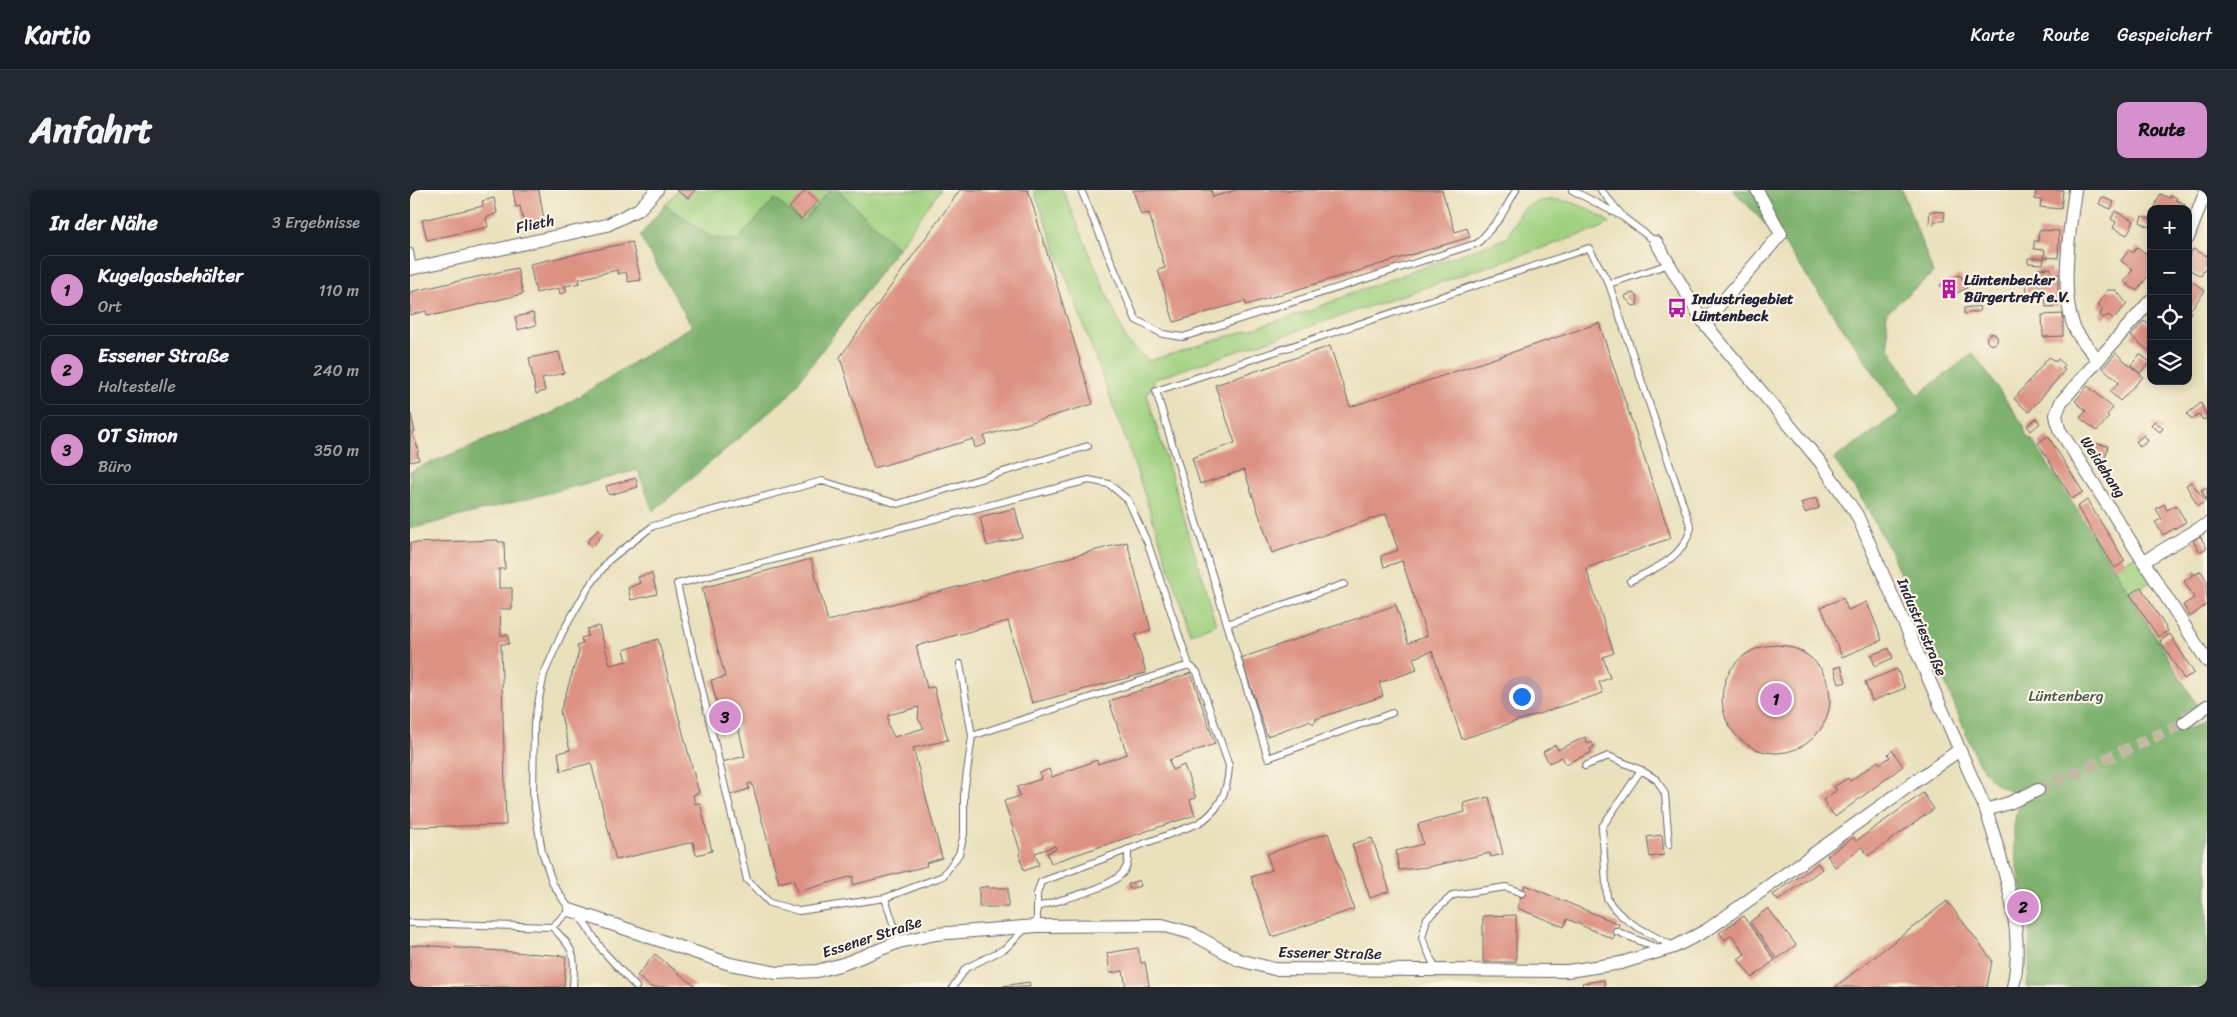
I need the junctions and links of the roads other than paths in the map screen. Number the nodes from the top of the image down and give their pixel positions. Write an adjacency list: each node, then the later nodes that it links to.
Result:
1 (657, 190): 14 (street, Flieth)
2 (1081, 190): 3 (lane)
3 (1516, 190)
4 (1572, 190): 9 (lane)
5 (1601, 190): 9 (lane)
6 (1757, 190): 17 (street)
7 (2075, 190): 18 (street)
8 (2206, 190): 10 (street)
9 (1624, 218): 11 (lane)
10 (2192, 227)
11 (1656, 242): 13 (street, Industriestraße)
12 (410, 252): 14 (lane)
13 (1669, 264): 15 (lane); 17 (street, Industriestraße)
14 (412, 269)
15 (1609, 284): 22 (lane); 24 (lane)
16 (2147, 305): 18 (street, Weidehang)
17 (1704, 323): 32 (street, Industriestraße)
18 (2098, 360): 21 (street, Weidehang)
19 (1088, 446): 42 (lane)
20 (2207, 524): 21 (street)
21 (2144, 561): 25 (street, Weidehang)
22 (1630, 581)
23 (1344, 584): 24 (lane)
24 (1227, 624): 29 (lane)
25 (2207, 661)
26 (960, 664): 31 (lane)
27 (1189, 665): 31 (lane); 38 (lane); 40 (lane)
28 (2207, 706): 30 (street)
29 (1392, 713)
30 (2184, 723)
31 (972, 736): 40 (lane)
32 (1958, 751): 36 (street, Industriestraße); 48 (street, Essener Straße)
33 (1585, 766): 34 (lane)
34 (1641, 770): 37 (lane); 48 (lane)
35 (2038, 790): 36 (street)
36 (1986, 810): 53 (street, Industriestraße)
37 (1669, 844)
38 (1128, 849): 41 (lane); 41 (lane)
39 (1522, 892): 49 (lane)
40 (885, 898): 47 (lane)
41 (1036, 907): 45 (lane)
42 (574, 911): 44 (lane); 47 (street, Essener Straße); 51 (lane)
43 (410, 923): 44 (lane)
44 (552, 927): 50 (lane)
45 (1032, 927): 47 (street, Essener Straße); 49 (street, Essener Straße); 52 (lane)
46 (1616, 931): 48 (lane)
47 (899, 942)
48 (1668, 949): 49 (street, Essener Straße)
49 (1436, 970)
50 (573, 987)
51 (636, 987)
52 (953, 987)
53 (2013, 987)

